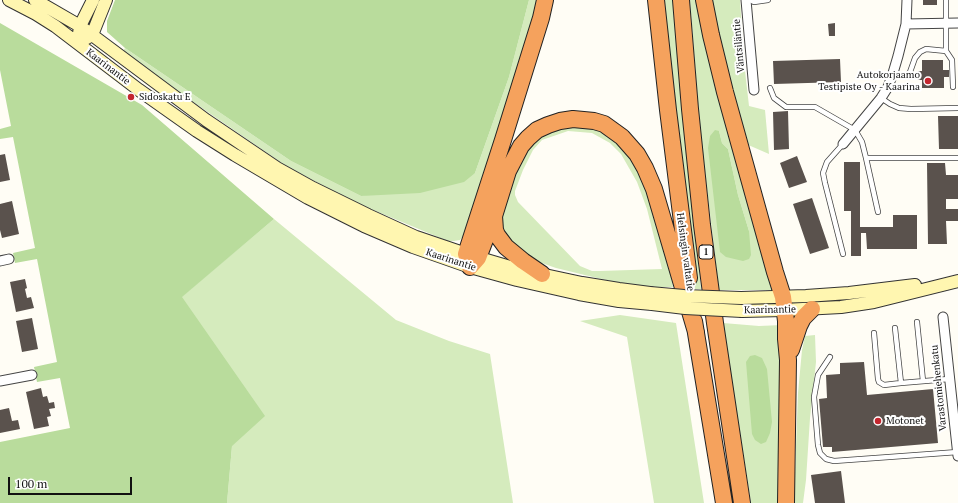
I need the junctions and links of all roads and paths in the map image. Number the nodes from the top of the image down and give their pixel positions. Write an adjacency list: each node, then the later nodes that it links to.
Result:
1 (10, 0): 19 (main road, Kaarinantie)
2 (35, 0): 17 (main road, Kaarinantie)
3 (93, 0): 17 (main road)
4 (106, 0): 18 (main road)
5 (545, 0): 34 (highway)
6 (656, 0): 43 (highway, Helsingin valtatie / 1)
7 (682, 0): 55 (highway, Helsingin valtatie / 1)
8 (704, 0): 38 (highway)
9 (746, 0): 24 (street, Väntsiläntie)
10 (750, 0): 11 (lane)
11 (768, 0)
12 (907, 0): 16 (street)
13 (946, 0): 14 (lane)
14 (946, 23): 15 (street); 16 (street); 20 (lane)
15 (958, 23)
16 (906, 24): 21 (street)
17 (80, 26): 18 (main road, Kaarinantie); 19 (main road)
18 (92, 35): 19 (main road); 34 (main road, Kaarinantie)
19 (77, 43): 34 (main road, Kaarinantie)
20 (946, 51): 21 (lane); 22 (lane)
21 (893, 73): 25 (street)
22 (953, 86)
23 (770, 88): 27 (lane)
24 (754, 90)
25 (881, 98): 26 (lane); 27 (street)
26 (958, 108)
27 (855, 130): 28 (street); 29 (lane)
28 (843, 144): 33 (lane)
29 (866, 158): 30 (lane); 31 (lane)
30 (958, 158)
31 (878, 212)
32 (494, 216): 34 (highway); 35 (highway); 43 (highway)
33 (843, 254)
34 (471, 259): 35 (main road, Kaarinantie); 37 (main road, Kaarinantie)
35 (542, 274): 37 (main road, Kaarinantie)
36 (958, 280): 38 (main road, Kaarinantie); 39 (main road, Kaarinantie)
37 (651, 299): 38 (main road, Kaarinantie, bridge)
38 (784, 303): 39 (main road, Kaarinantie); 46 (highway)
39 (812, 309): 46 (highway)
40 (943, 317): 48 (street, Varastomiehenkatu)
41 (917, 322): 49 (lane)
42 (895, 328): 51 (lane)
43 (696, 332): 54 (highway, Helsingin valtatie / 1)
44 (874, 333): 51 (lane)
45 (830, 357): 52 (lane)
46 (788, 360): 56 (highway)
47 (32, 375): 50 (street)
48 (949, 379): 49 (lane); 52 (street, Varastomiehenkatu)
49 (923, 381): 51 (lane)
50 (0, 382)
51 (901, 383)
52 (958, 452): 53 (street, Varastomiehenkatu)
53 (958, 456)
54 (724, 503)
55 (742, 503)
56 (786, 503)

